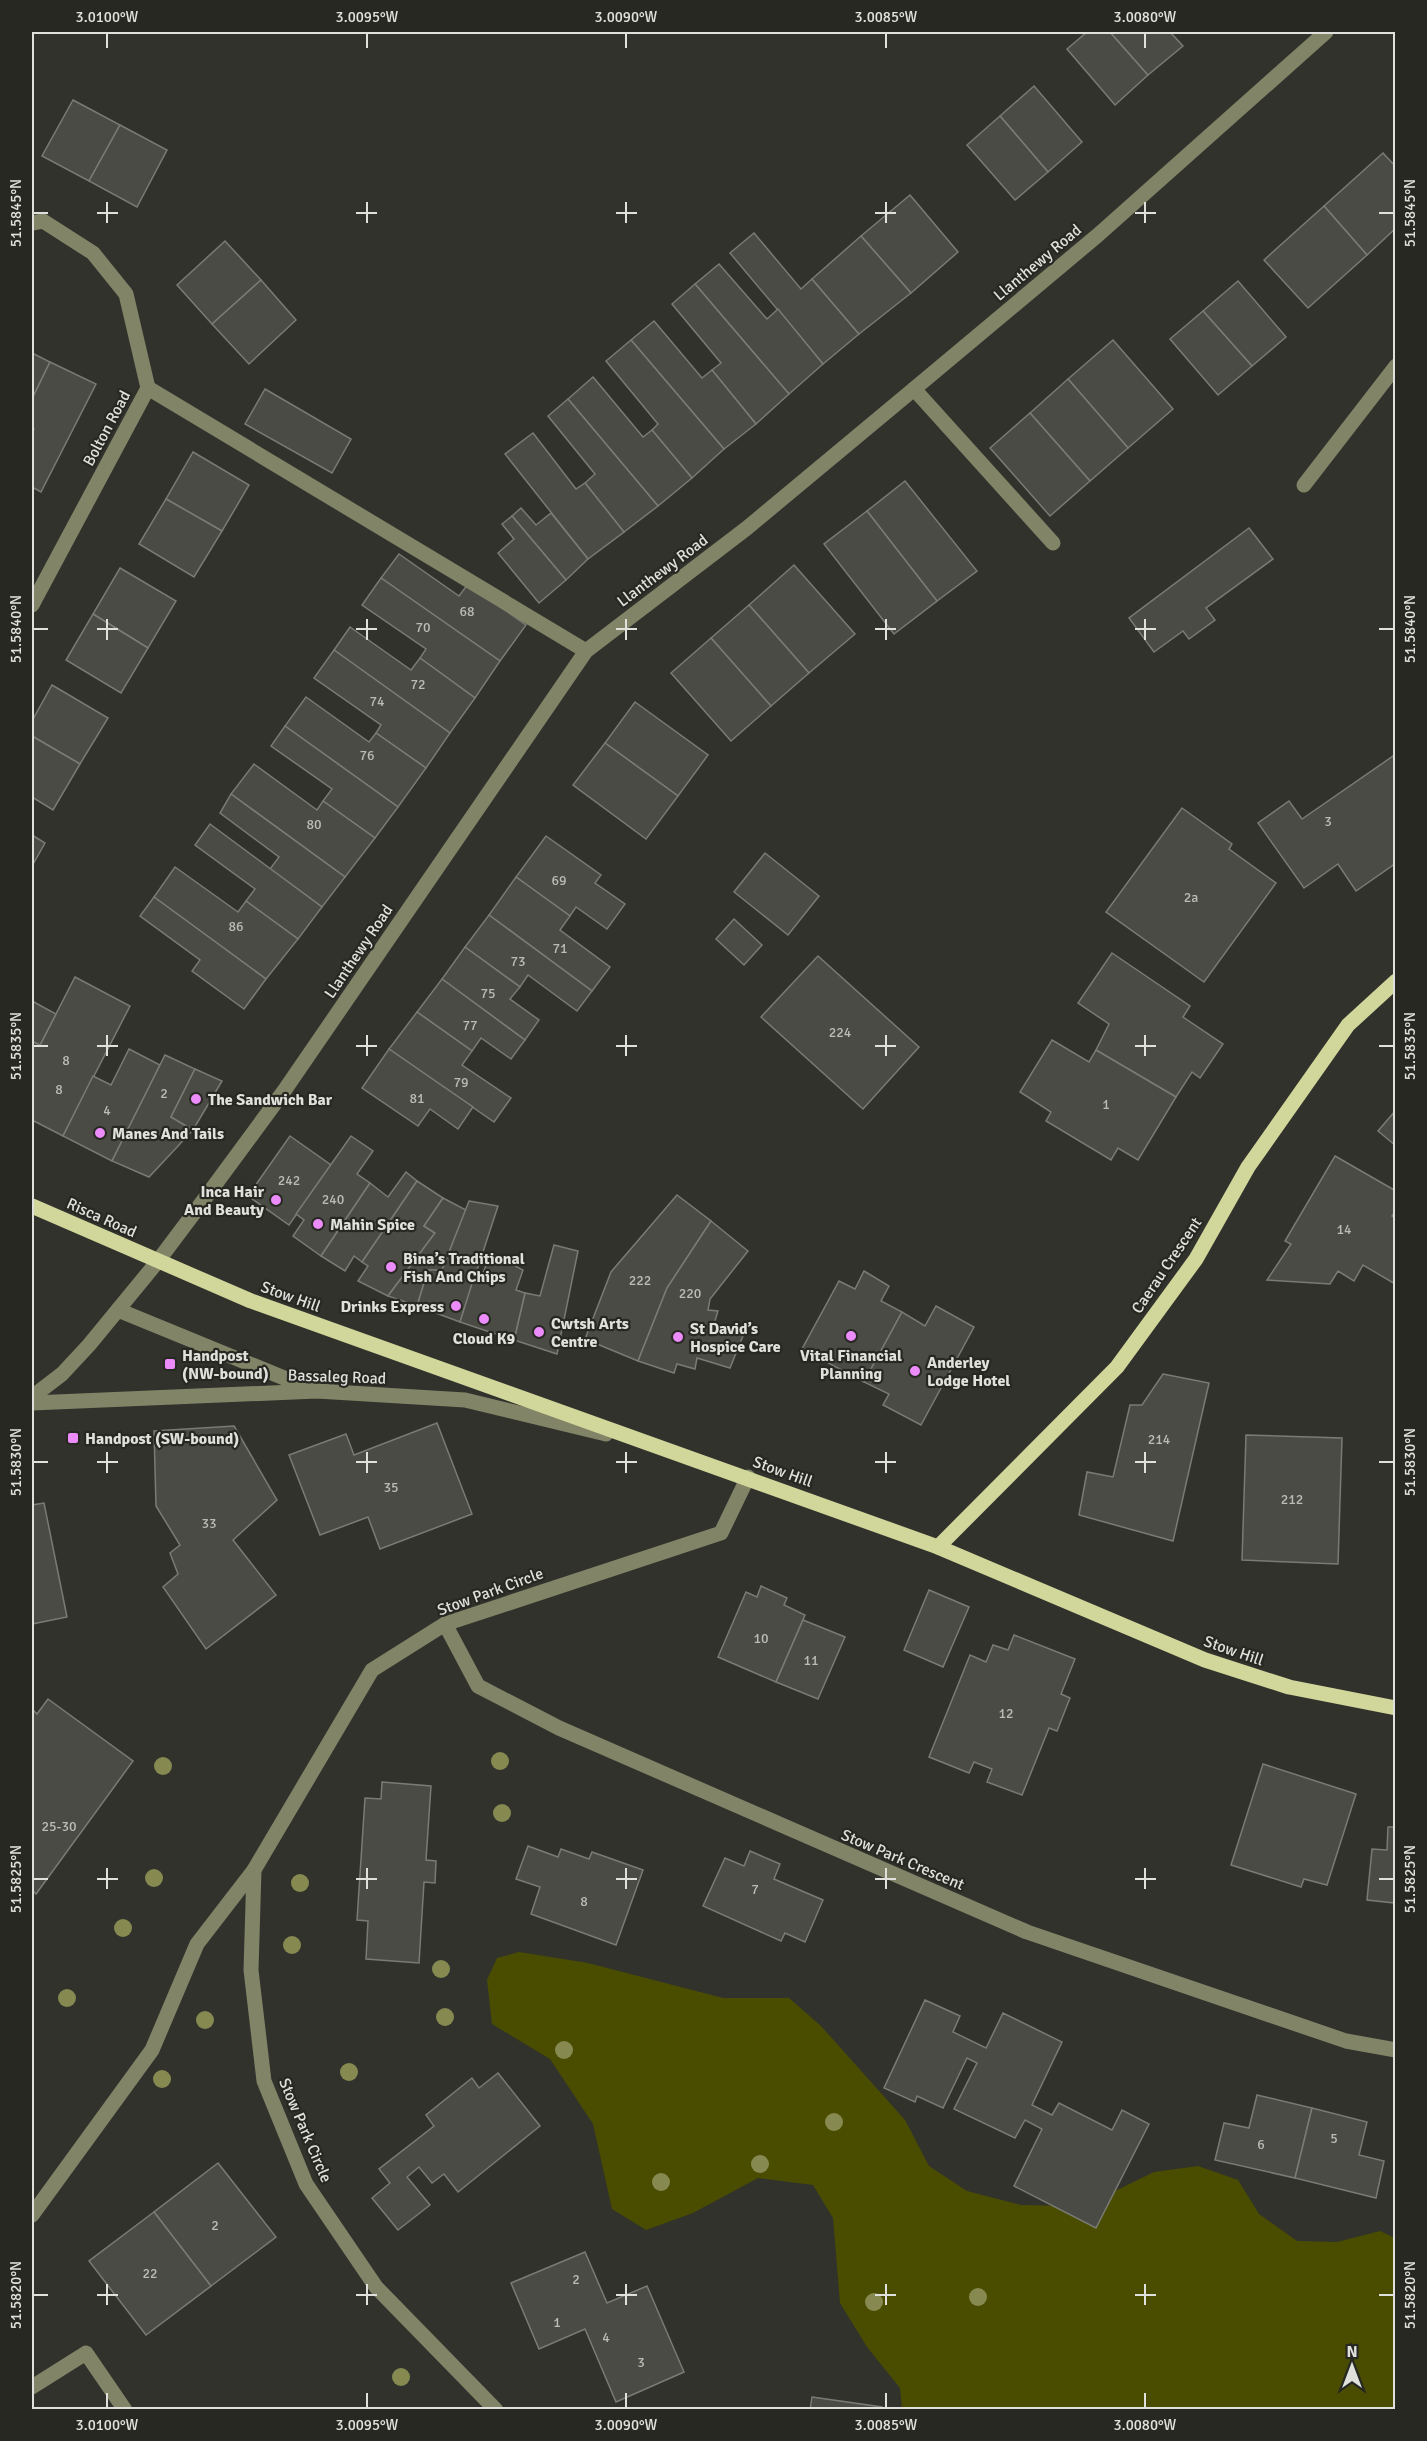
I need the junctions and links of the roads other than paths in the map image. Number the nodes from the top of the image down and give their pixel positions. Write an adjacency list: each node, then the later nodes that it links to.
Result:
1 (1326, 32): 5 (street, Llanthewy Road)
2 (37, 222): 4 (street, Bolton Road)
3 (1395, 366): 6 (street)
4 (148, 388): 8 (street, Bolton Road); 9 (street)
5 (914, 389): 7 (street); 9 (street, Llanthewy Road)
6 (1304, 485)
7 (1053, 543)
8 (32, 605)
9 (586, 651): 12 (street, Llanthewy Road)
10 (1395, 981): 19 (main road, Caerau Crescent)
11 (32, 1206): 12 (main road, Risca Road)
12 (158, 1261): 13 (street); 17 (main road, Stow Hill)
13 (118, 1310): 14 (street); 15 (street)
14 (316, 1391): 16 (street, Bassaleg Road); 17 (street, Bassaleg Road)
15 (32, 1398)
16 (32, 1403)
17 (638, 1441): 18 (main road, Stow Hill)
18 (748, 1477): 19 (main road, Stow Hill); 20 (street, Stow Park Circle)
19 (938, 1547): 21 (main road, Stow Hill)
20 (445, 1624): 22 (street, Stow Park Circle); 23 (street, Stow Park Crescent)
21 (1395, 1708)
22 (254, 1870): 24 (street, Stow Park Circle); 27 (street, Stow Park Circle)
23 (1395, 2050)
24 (32, 2215)
25 (32, 2387): 26 (street)
26 (124, 2409)
27 (496, 2409)

